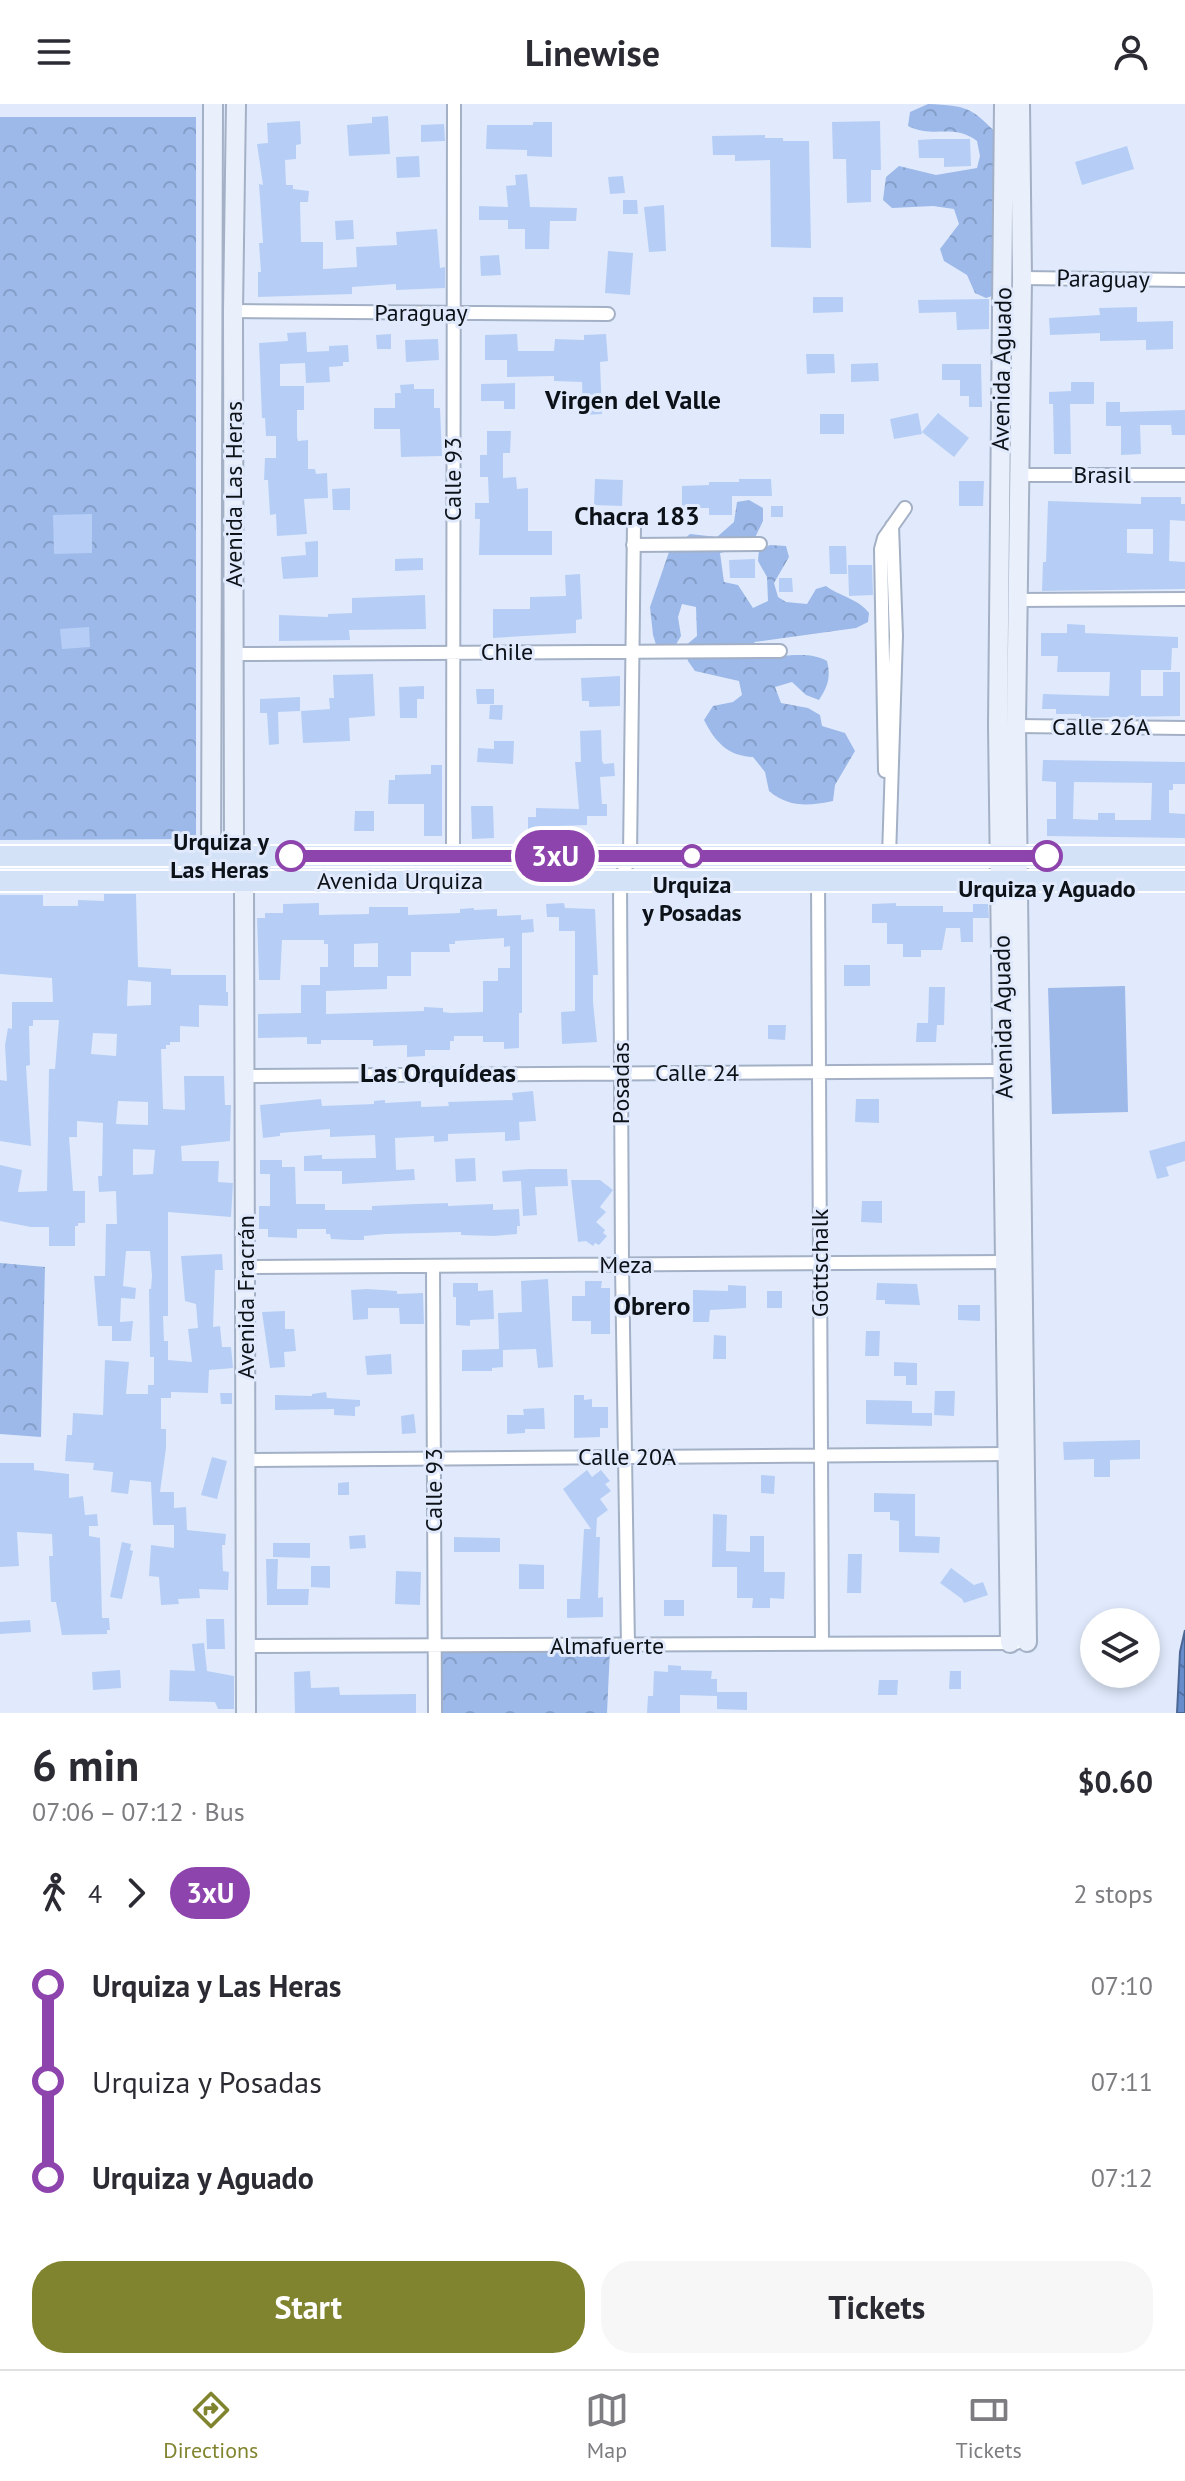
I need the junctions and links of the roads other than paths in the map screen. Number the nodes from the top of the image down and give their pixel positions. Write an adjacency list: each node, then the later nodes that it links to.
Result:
1 (213, 104): 27 (main road, Avenida Las Heras)
2 (236, 104): 8 (main road, Avenida Las Heras)
3 (454, 104): 9 (street, Calle 93)
4 (1004, 104): 30 (main road, Avenida Aguado)
5 (1020, 104): 6 (main road, Avenida Aguado)
6 (1022, 278): 7 (street, Paraguay); 11 (main road, Avenida Aguado)
7 (1185, 280)
8 (233, 311): 9 (street, Paraguay); 22 (main road, Avenida Las Heras)
9 (453, 313): 10 (street, Paraguay); 21 (street, Calle 93)
10 (608, 314)
11 (1019, 475): 12 (street, Brasil); 18 (main road, Avenida Aguado)
12 (1185, 475)
13 (905, 508): 32 (street)
14 (634, 523): 16 (street, Posadas)
15 (760, 544): 16 (street)
16 (633, 545): 19 (street, Posadas)
17 (1185, 599): 18 (street)
18 (1016, 600): 23 (main road, Avenida Aguado)
19 (633, 651): 20 (street, Chile); 21 (street, Chile); 29 (street, Posadas)
20 (780, 651)
21 (453, 653): 22 (street, Chile); 25 (street, Calle 93)
22 (234, 654): 28 (main road, Avenida Las Heras)
23 (1016, 726): 24 (street, Calle 26A); 30 (main road, Avenida Aguado)
24 (1185, 728)
25 (453, 855): 28 (main road, Avenida Urquiza); 29 (main road, Avenida Urquiza)
26 (0, 856): 27 (main road, Avenida Urquiza)
27 (210, 856): 28 (main road, Avenida Urquiza); 34 (main road, Avenida Las Heras)
28 (234, 856): 35 (main road, Avenida Las Heras)
29 (630, 856): 32 (main road, Avenida Urquiza); 36 (street, Posadas)
30 (1009, 856): 31 (main road, Avenida Urquiza); 32 (main road, Avenida Urquiza); 38 (main road, Avenida Aguado)
31 (1185, 856)
32 (889, 857)
33 (0, 881): 34 (main road, Avenida Urquiza)
34 (211, 881): 35 (main road, Avenida Urquiza)
35 (244, 881): 36 (main road, Avenida Urquiza); 43 (main road, Avenida Fracrán)
36 (620, 881): 37 (main road, Avenida Urquiza); 42 (street, Posadas)
37 (818, 881): 38 (main road, Avenida Urquiza); 41 (street, Gottschalk)
38 (1009, 881): 39 (main road, Avenida Urquiza); 40 (main road, Avenida Aguado); 54 (main road, Avenida Aguado)
39 (1185, 881)
40 (1004, 1071): 41 (street, Calle 24); 44 (main road, Avenida Aguado)
41 (819, 1072): 42 (street, Calle 24); 45 (street, Gottschalk)
42 (621, 1073): 43 (street, Calle 24); 46 (street, Posadas)
43 (245, 1076): 48 (main road, Avenida Fracrán)
44 (1006, 1262): 45 (street, Meza); 49 (main road, Avenida Aguado)
45 (820, 1263): 46 (street, Meza); 50 (street, Gottschalk)
46 (622, 1265): 47 (street, Meza); 51 (street, Posadas)
47 (433, 1266): 48 (street, Meza); 52 (street, Calle 93)
48 (246, 1267): 53 (main road, Avenida Fracrán)
49 (1008, 1454): 50 (street, Calle 20A); 54 (main road, Avenida Aguado)
50 (821, 1456): 51 (street, Calle 20A); 55 (street, Gottschalk)
51 (625, 1457): 52 (street, Calle 20A); 58 (street, Posadas)
52 (434, 1458): 53 (street, Calle 20A); 57 (street, Calle 93)
53 (247, 1460): 56 (main road, Avenida Fracrán)
54 (1010, 1643): 55 (street, Almafuerte)
55 (822, 1644): 58 (street, Almafuerte)
56 (247, 1646): 57 (street, Almafuerte); 59 (main road, Avenida Fracrán)
57 (435, 1646): 58 (street, Almafuerte); 60 (street, Calle 93)
58 (628, 1646)
59 (246, 1713)
60 (435, 1713)

